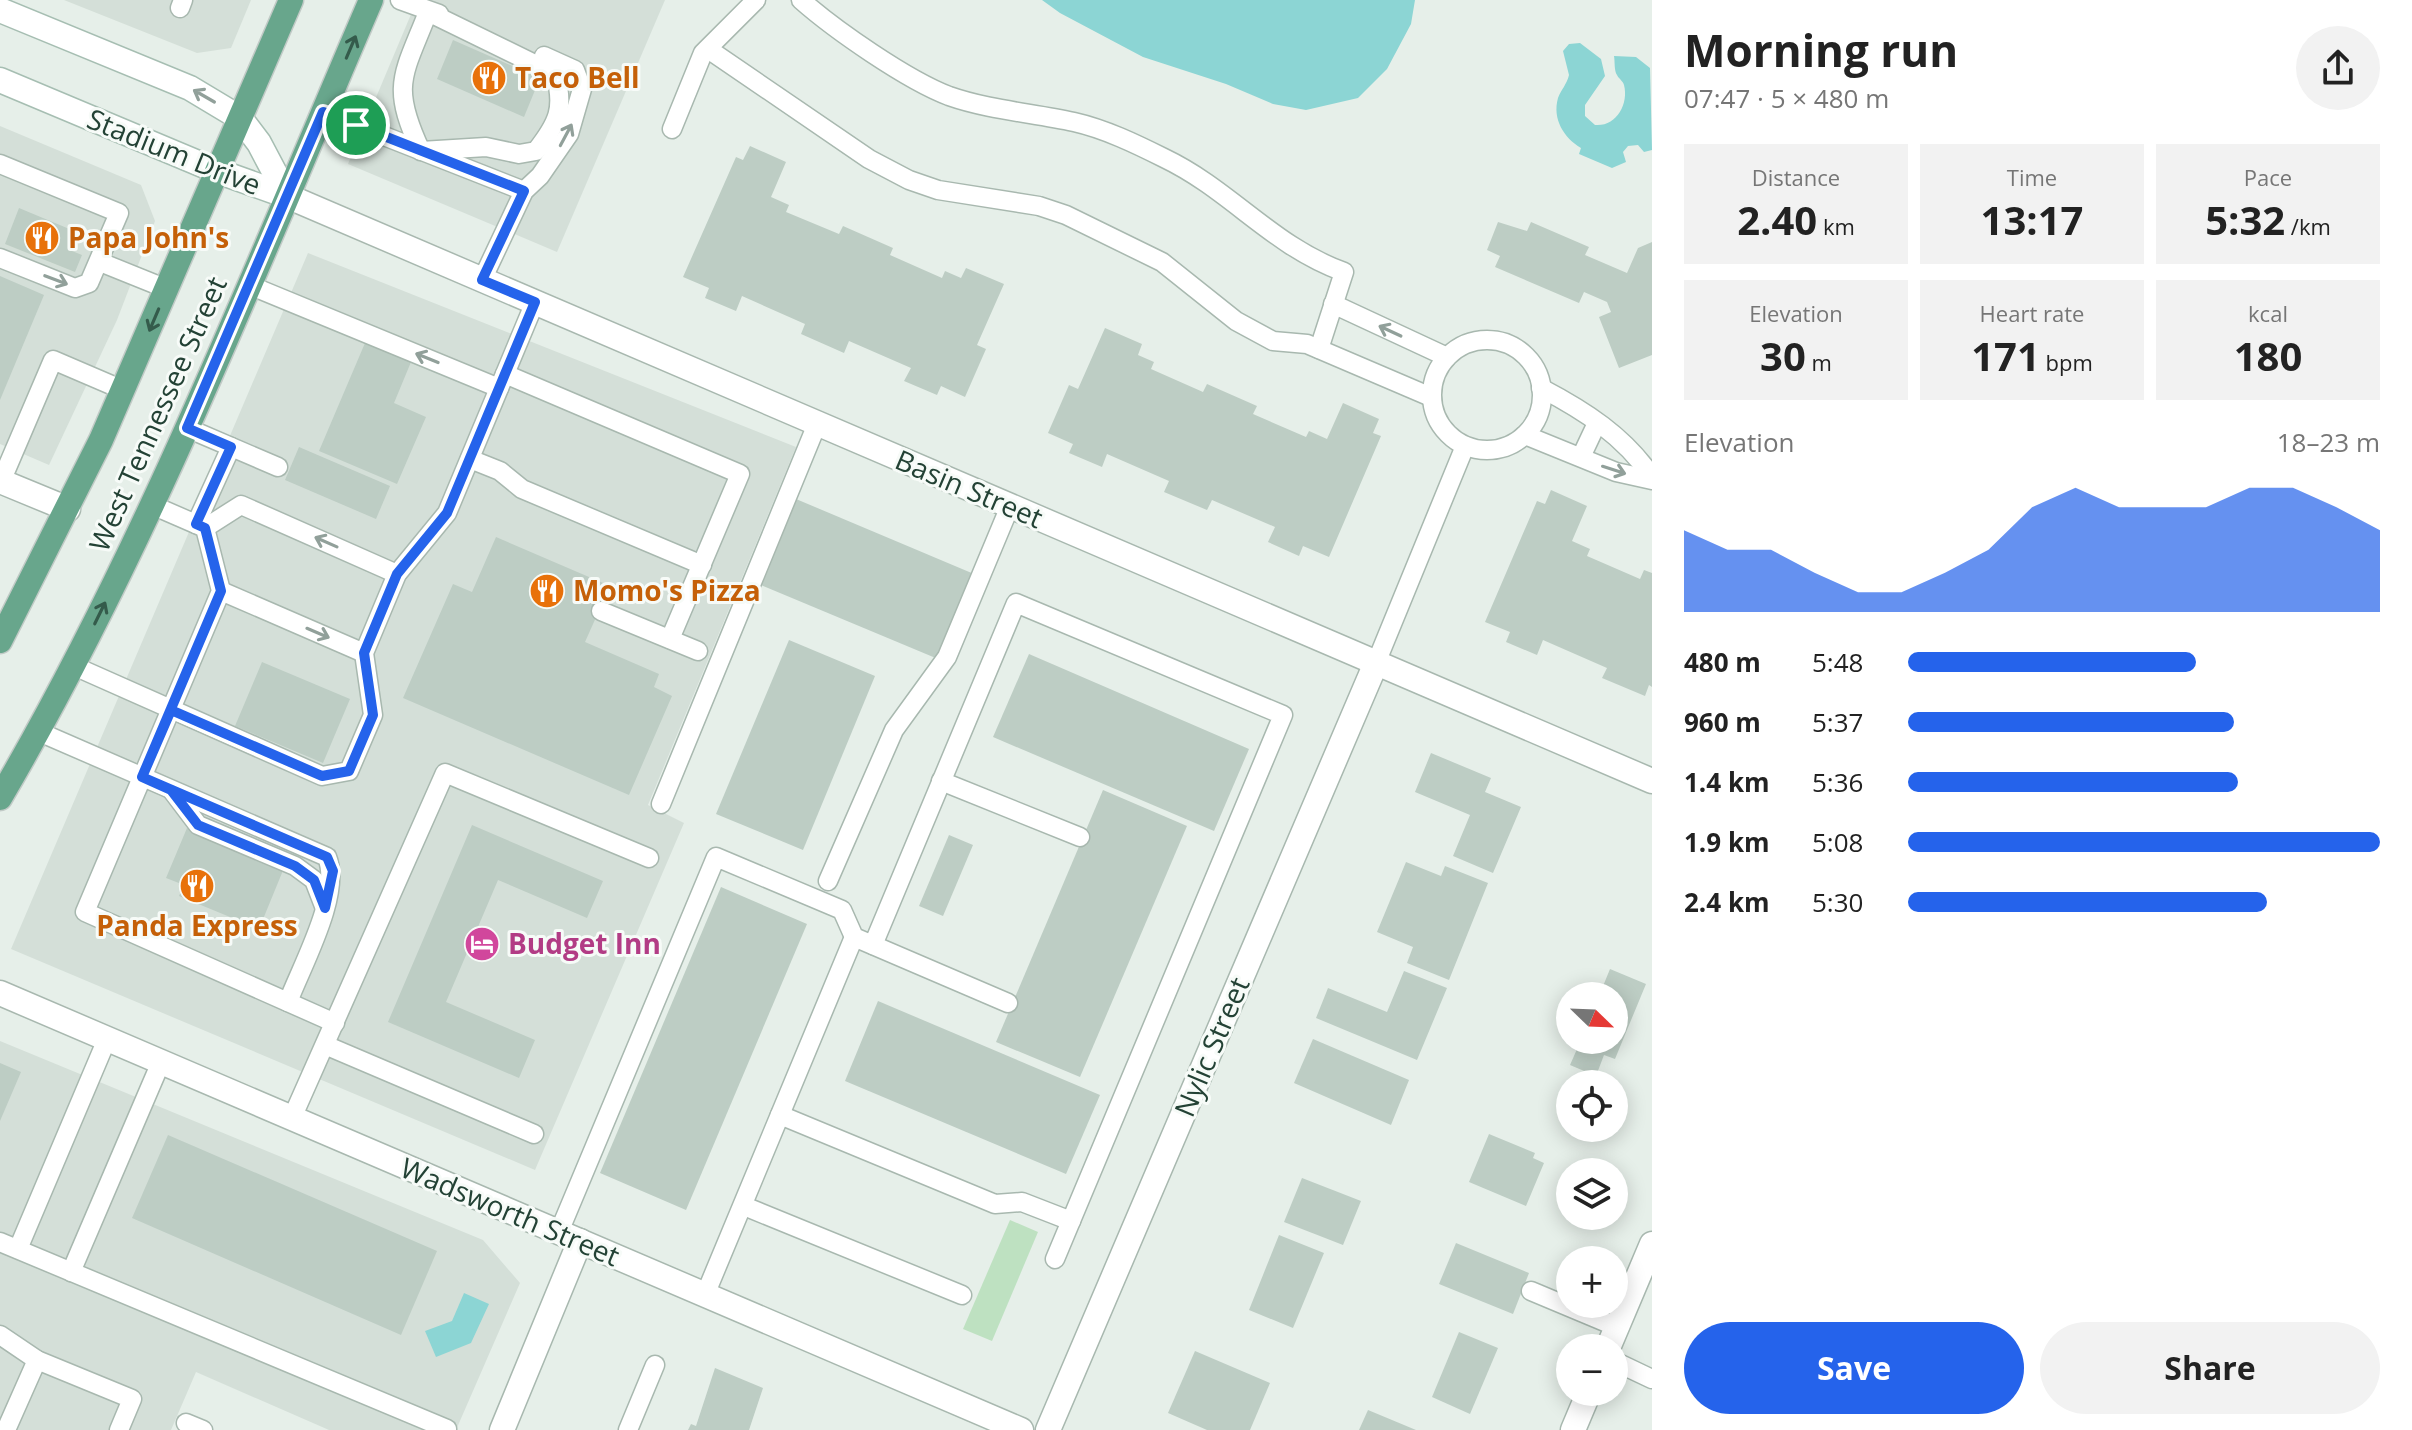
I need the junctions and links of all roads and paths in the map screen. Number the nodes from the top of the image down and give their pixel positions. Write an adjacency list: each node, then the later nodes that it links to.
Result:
1 (291, 0): 11 (main road, West Tennessee Street)
2 (371, 0): 10 (main road, West Tennessee Street, one-way to 2)
3 (400, 0): 7 (lane)
4 (756, 0): 8 (lane)
5 (801, 0): 24 (lane)
6 (0, 10): 11 (street, Stadium Drive, one-way to 6)
7 (428, 12): 13 (lane); 13 (lane); 16 (lane, one-way to 7)
8 (708, 49): 12 (lane); 25 (lane)
9 (0, 80): 15 (street, Stadium Drive)
10 (323, 112): 13 (lane); 17 (main road, West Tennessee Street)
11 (240, 118): 15 (main road, West Tennessee Street); 17 (street, Stadium Drive)
12 (672, 129)
13 (421, 151): 16 (lane)
14 (0, 164): 19 (lane)
15 (217, 171): 17 (street, Stadium Drive); 22 (main road, West Tennessee Street)
16 (524, 191): 20 (lane)
17 (287, 196): 20 (street, Basin Street); 21 (main road, West Tennessee Street)
18 (0, 258): 19 (lane, one-way to 19)
19 (100, 262): 22 (lane)
20 (482, 280): 23 (street, Basin Street)
21 (249, 285): 27 (lane, one-way to 21); 33 (main road, West Tennessee Street)
22 (167, 289): 29 (main road, West Tennessee Street, one-way to 29)
23 (535, 302): 27 (lane); 32 (street, Basin Street)
24 (1333, 304): 25 (lane); 26 (lane, one-way to 24)
25 (1319, 349): 30 (lane)
26 (1447, 357): 28 (lane); 30 (lane)
27 (502, 381): 38 (lane); 46 (lane)
28 (1541, 388): 31 (lane); 34 (lane)
29 (123, 390): 41 (lane); 44 (main road, West Tennessee Street)
30 (1431, 397): 35 (lane)
31 (1597, 423): 37 (lane); 40 (lane)
32 (817, 424): 43 (street, Basin Street); 63 (lane)
33 (187, 428): 36 (lane); 42 (main road, West Tennessee Street)
34 (1525, 435): 35 (lane); 37 (lane)
35 (1465, 446): 54 (lane)
36 (231, 447): 39 (lane); 45 (lane)
37 (1581, 457): 40 (lane, one-way to 40)
38 (470, 459): 46 (lane); 47 (lane)
39 (278, 467)
40 (1652, 478)
41 (0, 482): 44 (street)
42 (152, 505): 45 (lane); 55 (main road, West Tennessee Street, one-way to 42)
43 (1010, 506): 54 (street, Basin Street); 66 (lane)
44 (68, 509): 51 (main road, West Tennessee Street)
45 (200, 526): 47 (lane, one-way to 45); 48 (lane)
46 (702, 565): 50 (lane)
47 (397, 574): 53 (lane)
48 (221, 591): 53 (lane, one-way to 53); 56 (lane)
49 (601, 611): 50 (lane)
50 (670, 639): 52 (lane)
51 (0, 641)
52 (698, 651)
53 (364, 653): 56 (lane)
54 (1376, 663): 60 (street, Basin Street); 105 (street, Nylic Street)
55 (74, 666): 56 (lane); 57 (main road, West Tennessee Street)
56 (171, 710): 58 (lane)
57 (37, 731): 58 (lane); 62 (main road, West Tennessee Street)
58 (142, 777): 61 (lane); 71 (lane)
59 (941, 781): 64 (lane); 69 (lane); 81 (lane)
60 (1652, 781)
61 (171, 790): 67 (lane); 67 (lane)
62 (0, 798)
63 (661, 804)
64 (1080, 837)
65 (649, 858): 73 (lane)
66 (828, 881)
67 (325, 908): 71 (lane)
68 (854, 937): 69 (lane); 77 (lane); 82 (lane)
69 (873, 945): 72 (lane)
70 (0, 993): 74 (street, Wadsworth Street)
71 (288, 1002): 73 (lane)
72 (1008, 1003)
73 (335, 1023): 75 (lane)
74 (107, 1039): 76 (street, Wadsworth Street); 84 (lane)
75 (325, 1045): 78 (lane); 79 (lane)
76 (161, 1062): 78 (street, Wadsworth Street); 87 (lane)
77 (780, 1115): 80 (lane); 81 (lane)
78 (292, 1118): 82 (street, Wadsworth Street)
79 (534, 1134)
80 (744, 1206): 89 (lane); 90 (lane)
81 (1071, 1221): 86 (lane)
82 (569, 1237): 89 (street, Wadsworth Street); 102 (street)
83 (0, 1242): 84 (lane)
84 (18, 1249): 87 (lane)
85 (1650, 1254): 92 (street)
86 (1055, 1259)
87 (71, 1272): 99 (lane)
88 (1531, 1291): 91 (lane)
89 (705, 1295): 104 (street, Wadsworth Street)
90 (962, 1295)
91 (1607, 1334)
92 (1613, 1334)
93 (0, 1335): 94 (lane)
94 (37, 1360): 100 (lane); 101 (lane)
95 (655, 1365): 103 (lane)
96 (1628, 1368): 97 (lane)
97 (1652, 1379)
98 (1583, 1406): 106 (street)
99 (447, 1429)
100 (6, 1430)
101 (119, 1430)
102 (502, 1430)
103 (628, 1430)
104 (1021, 1430)
105 (1048, 1430)
106 (1573, 1430)

